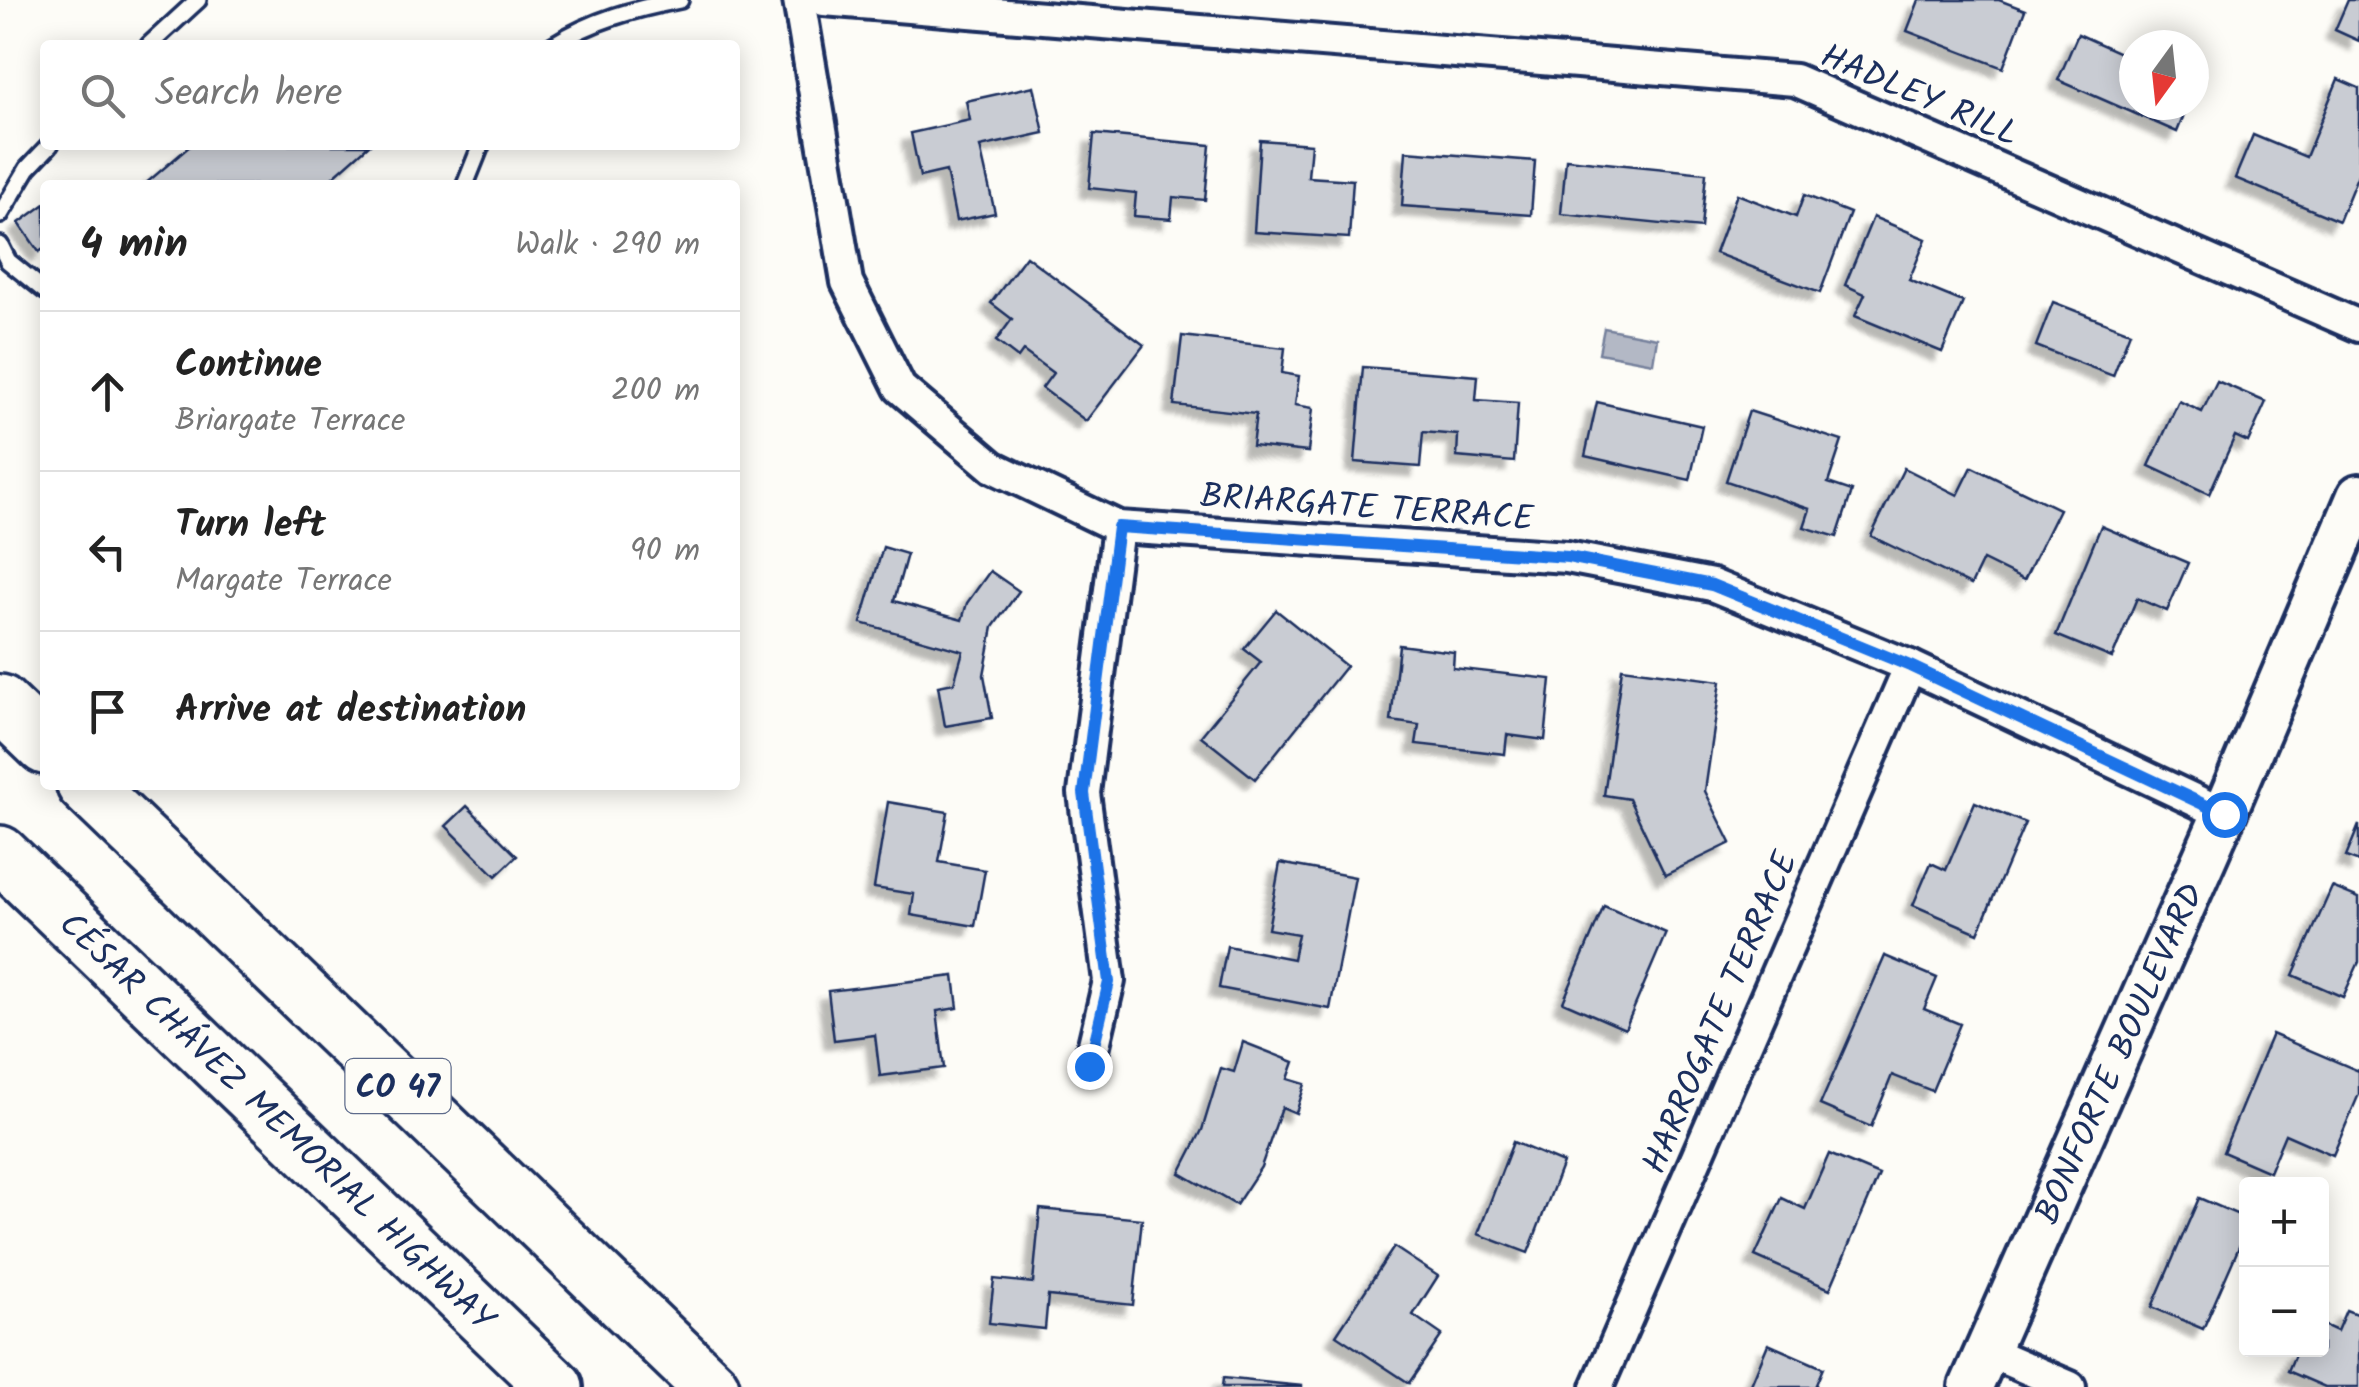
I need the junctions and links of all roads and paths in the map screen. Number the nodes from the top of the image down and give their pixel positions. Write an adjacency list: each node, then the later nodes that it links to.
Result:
1 (198, 0): 5 (lane)
2 (680, 0): 6 (lane)
3 (799, 0): 15 (street, BRIARGATE TERRACE)
4 (824, 0): 13 (street, HADLEY RILL)
5 (154, 40)
6 (561, 40)
7 (45, 150): 10 (lane)
8 (480, 150): 9 (lane)
9 (467, 180)
10 (0, 215)
11 (0, 245): 12 (lane)
12 (40, 287)
13 (2359, 326)
14 (2359, 496): 20 (main road, BONFORTE BOULEVARD)
15 (1118, 527): 16 (street, BRIARGATE TERRACE); 22 (street)
16 (1910, 666): 20 (street, BRIARGATE TERRACE); 26 (street, HARROGATE TERRACE)
17 (0, 703): 18 (highway)
18 (40, 741)
19 (91, 790): 25 (highway, CO 47)
20 (2224, 814): 23 (main road, BONFORTE BOULEVARD)
21 (0, 854): 24 (highway, CÉSAR CHÁVEZ MEMORIAL HIGHWAY / CO 47)
22 (1089, 1066)
23 (1979, 1369): 27 (street)
24 (555, 1387)
25 (711, 1387)
26 (1598, 1387)
27 (2070, 1387)

